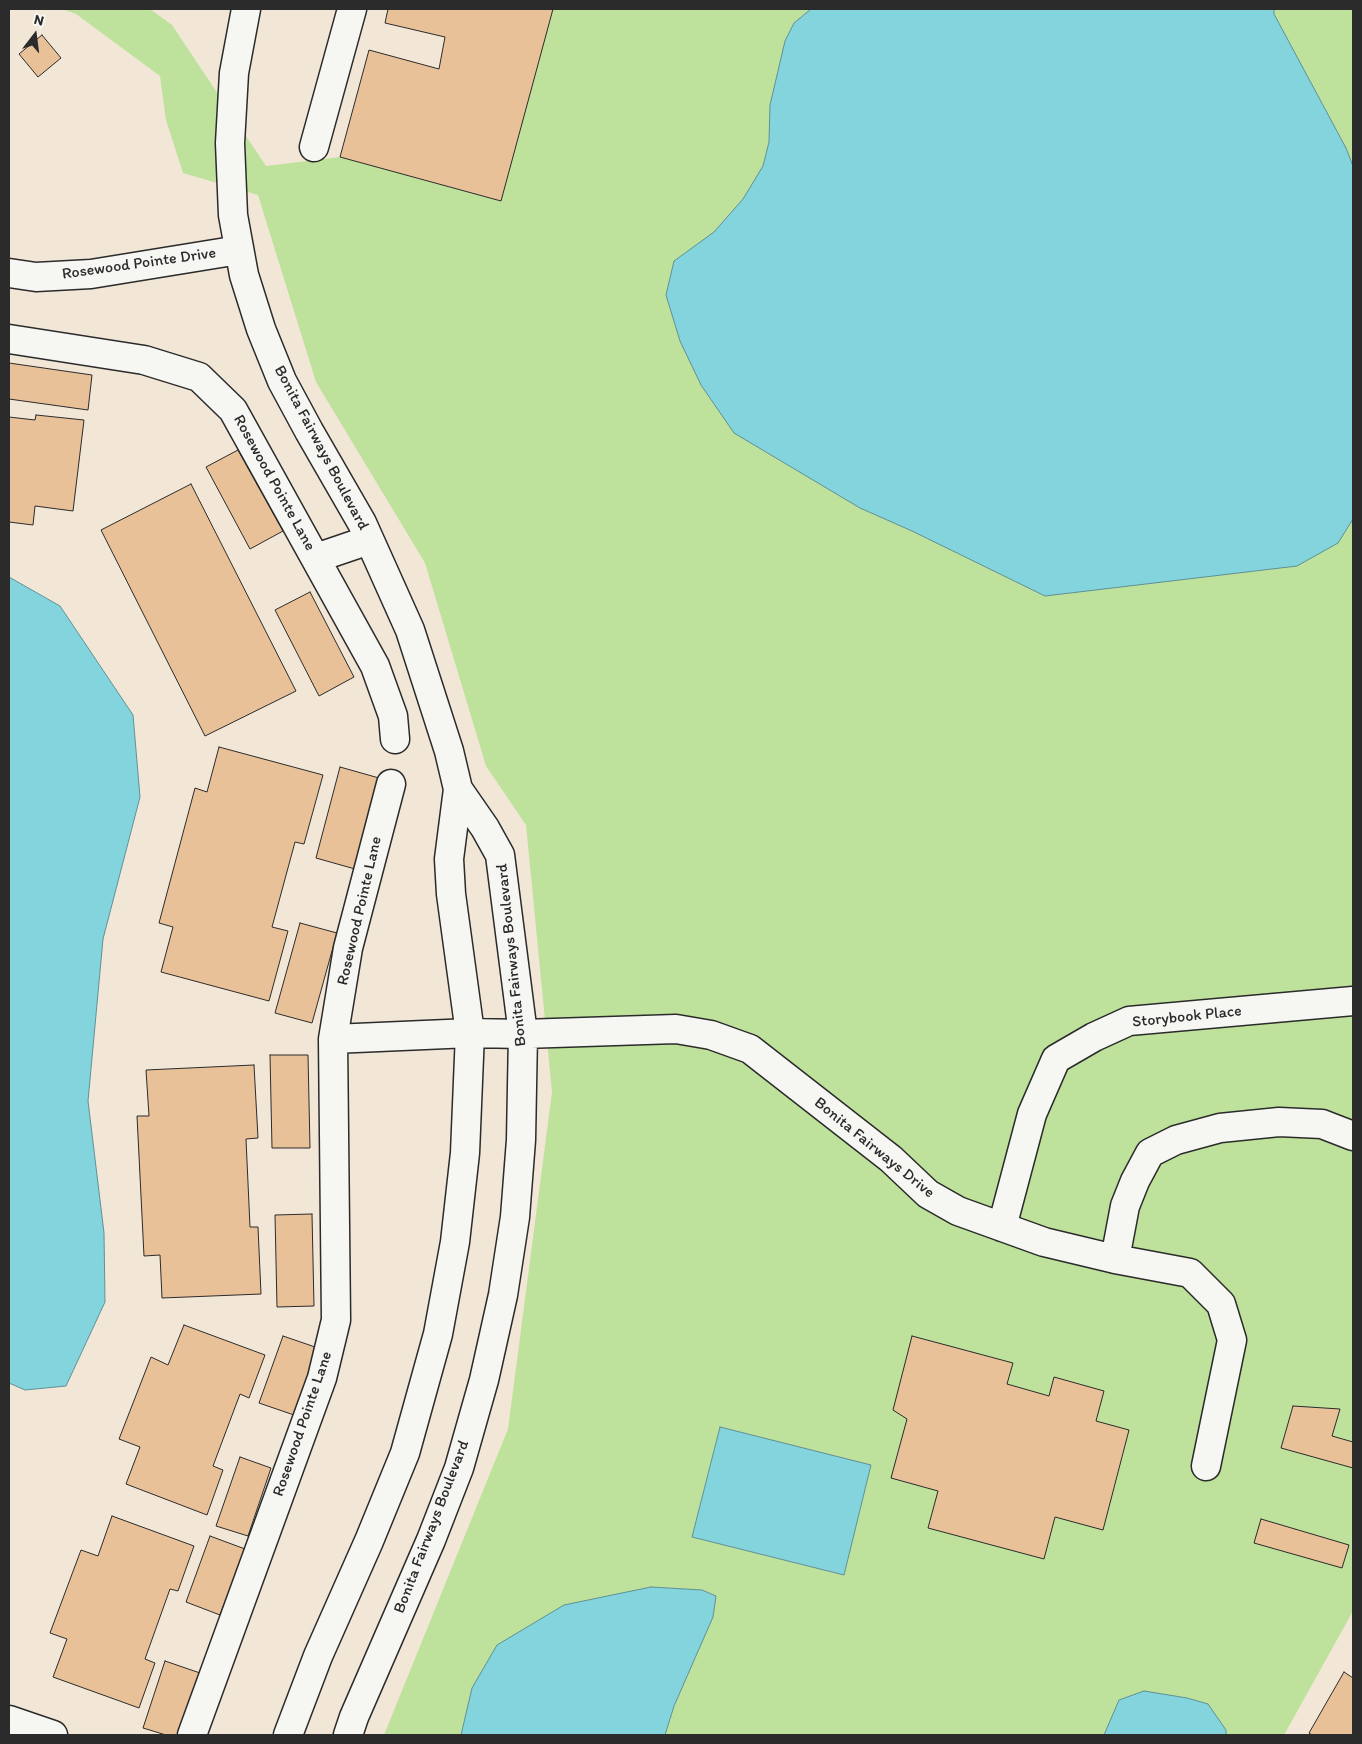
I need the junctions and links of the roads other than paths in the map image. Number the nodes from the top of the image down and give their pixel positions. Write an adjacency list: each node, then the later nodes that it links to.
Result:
1 (246, 9): 4 (street, Bonita Fairways Boulevard)
2 (352, 9): 3 (street)
3 (314, 147)
4 (239, 250): 5 (street, Rosewood Pointe Drive); 7 (street, Bonita Fairways Boulevard)
5 (9, 273)
6 (9, 339): 8 (street, Rosewood Pointe Lane)
7 (370, 540): 8 (street, Rosewood Pointe Lane); 11 (street, Bonita Fairways Boulevard)
8 (316, 558): 9 (street, Rosewood Pointe Lane)
9 (395, 740)
10 (391, 784): 15 (street, Rosewood Pointe Lane)
11 (458, 789): 13 (street, Bonita Fairways Boulevard); 14 (street, Bonita Fairways Boulevard)
12 (1353, 1001): 17 (street, Storybook Place)
13 (470, 1033): 14 (street, Bonita Fairways Drive); 15 (street); 23 (street, Bonita Fairways Boulevard)
14 (523, 1034): 17 (street, Bonita Fairways Drive); 24 (street, Bonita Fairways Boulevard)
15 (333, 1039): 22 (street, Rosewood Pointe Lane)
16 (1353, 1136): 18 (street)
17 (1002, 1226): 18 (street, Bonita Fairways Drive)
18 (1115, 1259): 19 (street, Bonita Fairways Drive)
19 (1206, 1466)
20 (9, 1720): 21 (street)
21 (53, 1735)
22 (192, 1735)
23 (288, 1735)
24 (348, 1735)

